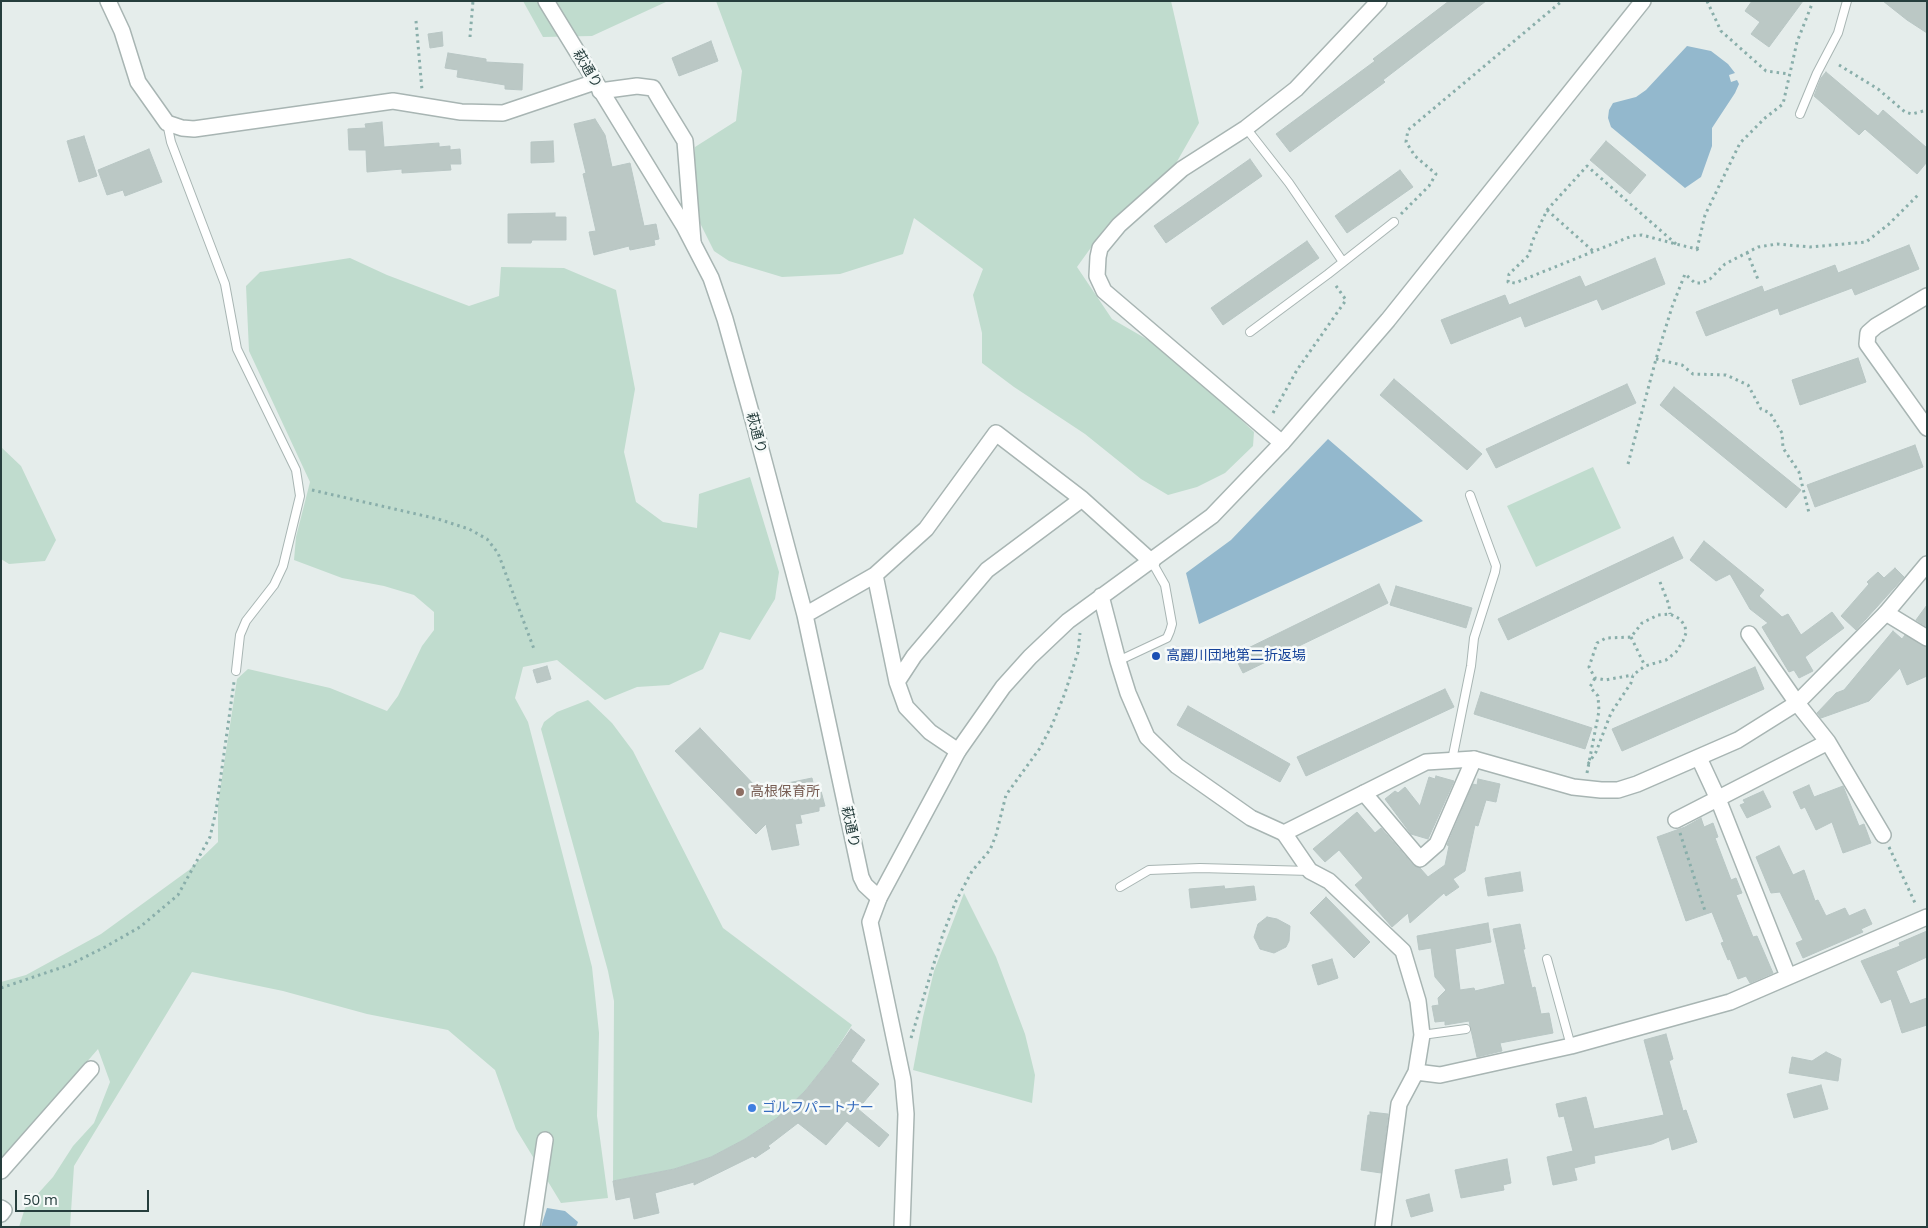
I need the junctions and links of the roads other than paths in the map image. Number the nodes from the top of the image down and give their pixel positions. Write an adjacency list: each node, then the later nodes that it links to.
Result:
1 (108, 1): 8 (street)
2 (546, 1): 6 (street, 萩通り)
3 (1379, 1): 9 (street)
4 (1643, 1): 16 (street)
5 (1847, 1): 7 (lane)
6 (598, 86): 8 (street); 11 (street, 萩通り); 11 (street)
7 (1800, 114)
8 (167, 123): 28 (lane)
9 (1246, 128): 12 (lane); 16 (street)
10 (1394, 222): 12 (lane)
11 (693, 242): 24 (street, 萩通り)
12 (1342, 262): 14 (lane)
13 (1927, 296): 15 (street)
14 (1250, 332)
15 (1927, 428)
16 (1282, 443): 19 (street)
17 (1470, 495): 35 (lane)
18 (1082, 499): 19 (street); 21 (street); 29 (street)
19 (1152, 562): 22 (street); 27 (lane)
20 (1927, 564): 23 (street)
21 (875, 575): 24 (street); 29 (street)
22 (1102, 596): 27 (street); 32 (street)
23 (1886, 613): 26 (street); 30 (street)
24 (805, 615): 43 (street, 萩通り)
25 (1749, 634): 30 (street)
26 (1927, 638)
27 (1118, 661): 39 (street)
28 (236, 671)
29 (898, 682): 32 (street)
30 (1797, 703): 31 (street); 33 (street)
31 (1828, 742): 37 (street); 40 (street)
32 (958, 751): 43 (street)
33 (1699, 758): 34 (street); 37 (street)
34 (1474, 759): 35 (street); 36 (street)
35 (1452, 760): 36 (street)
36 (1364, 793): 39 (street)
37 (1718, 799): 38 (street); 46 (street)
38 (1676, 820)
39 (1284, 833): 41 (street)
40 (1883, 835)
41 (1310, 871): 42 (lane); 48 (street)
42 (1120, 886)
43 (879, 898): 57 (street)
44 (1925, 918): 46 (street)
45 (1547, 959): 49 (lane)
46 (1788, 976): 49 (street)
47 (1466, 1028): 48 (lane)
48 (1422, 1035): 51 (street)
49 (1571, 1046): 51 (street)
50 (91, 1068): 53 (street)
51 (1416, 1072): 58 (street)
52 (545, 1140): 56 (street)
53 (1, 1171)
54 (1, 1208): 55 (street)
55 (1, 1214)
56 (532, 1227)
57 (902, 1227)
58 (1383, 1227)

